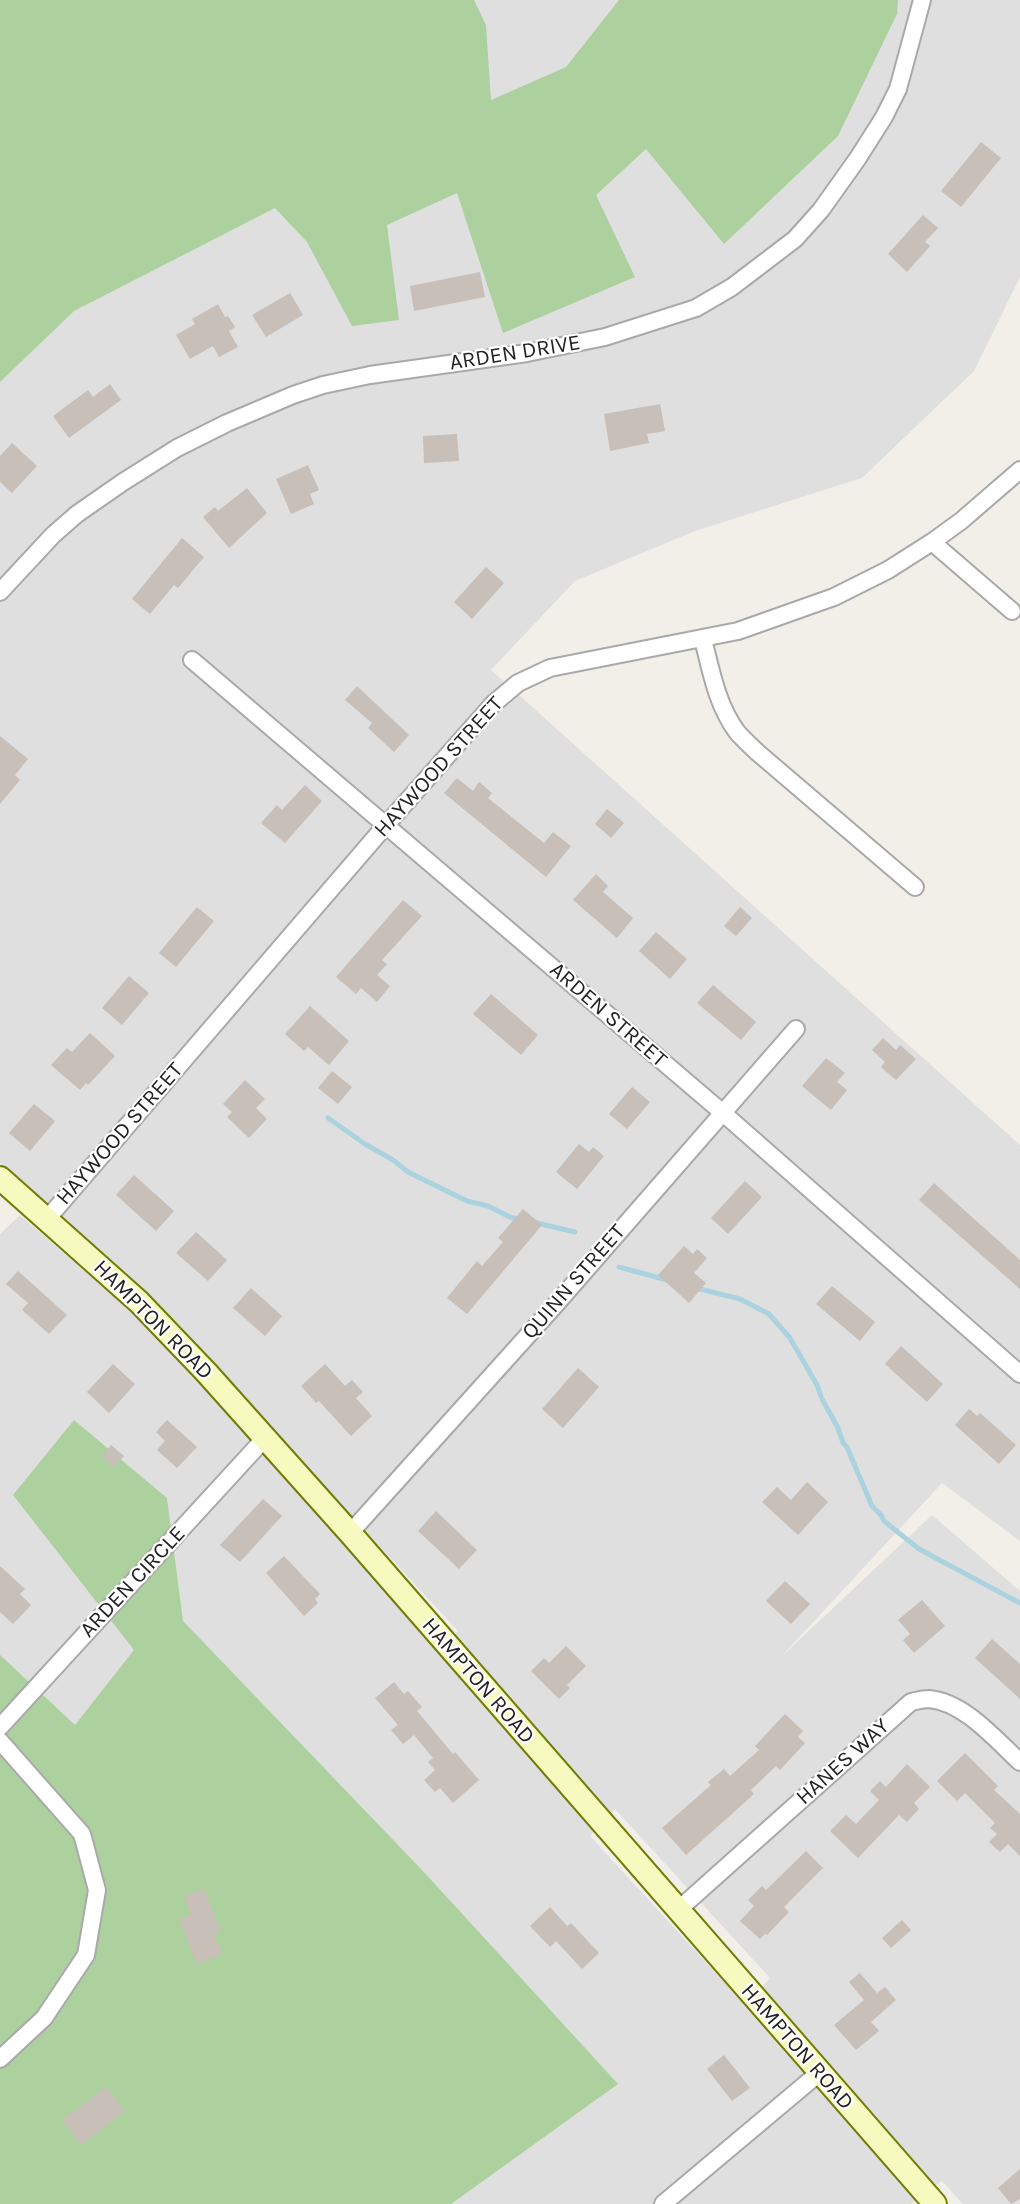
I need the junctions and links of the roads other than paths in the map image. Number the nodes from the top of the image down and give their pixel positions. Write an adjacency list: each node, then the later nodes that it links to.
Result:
1 (922, 0): 4 (street, ARDEN DRIVE)
2 (1020, 470): 3 (street, HAYWOOD STREET)
3 (932, 542): 5 (street); 6 (street, HAYWOOD STREET)
4 (0, 592)
5 (1012, 610)
6 (703, 639): 8 (street, HAYWOOD STREET); 9 (street)
7 (192, 660): 8 (street, ARDEN STREET)
8 (386, 825): 11 (street, ARDEN STREET); 13 (street, HAYWOOD STREET)
9 (915, 887)
10 (796, 1029): 11 (street, QUINN STREET)
11 (723, 1113): 14 (street, ARDEN STREET); 16 (street, QUINN STREET)
12 (0, 1178): 13 (main road, HAMPTON ROAD)
13 (47, 1219): 15 (main road, HAMPTON ROAD)
14 (1020, 1374)
15 (266, 1438): 16 (main road, HAMPTON ROAD); 17 (street, ARDEN CIRCLE)
16 (350, 1533): 20 (main road, HAMPTON ROAD)
17 (0, 1727)
18 (0, 1741): 21 (street)
19 (1020, 1762): 20 (street, HANES WAY)
20 (678, 1910): 22 (main road, HAMPTON ROAD)
21 (0, 2059)
22 (819, 2073): 23 (street); 24 (main road, HAMPTON ROAD)
23 (663, 2204)
24 (934, 2204)

